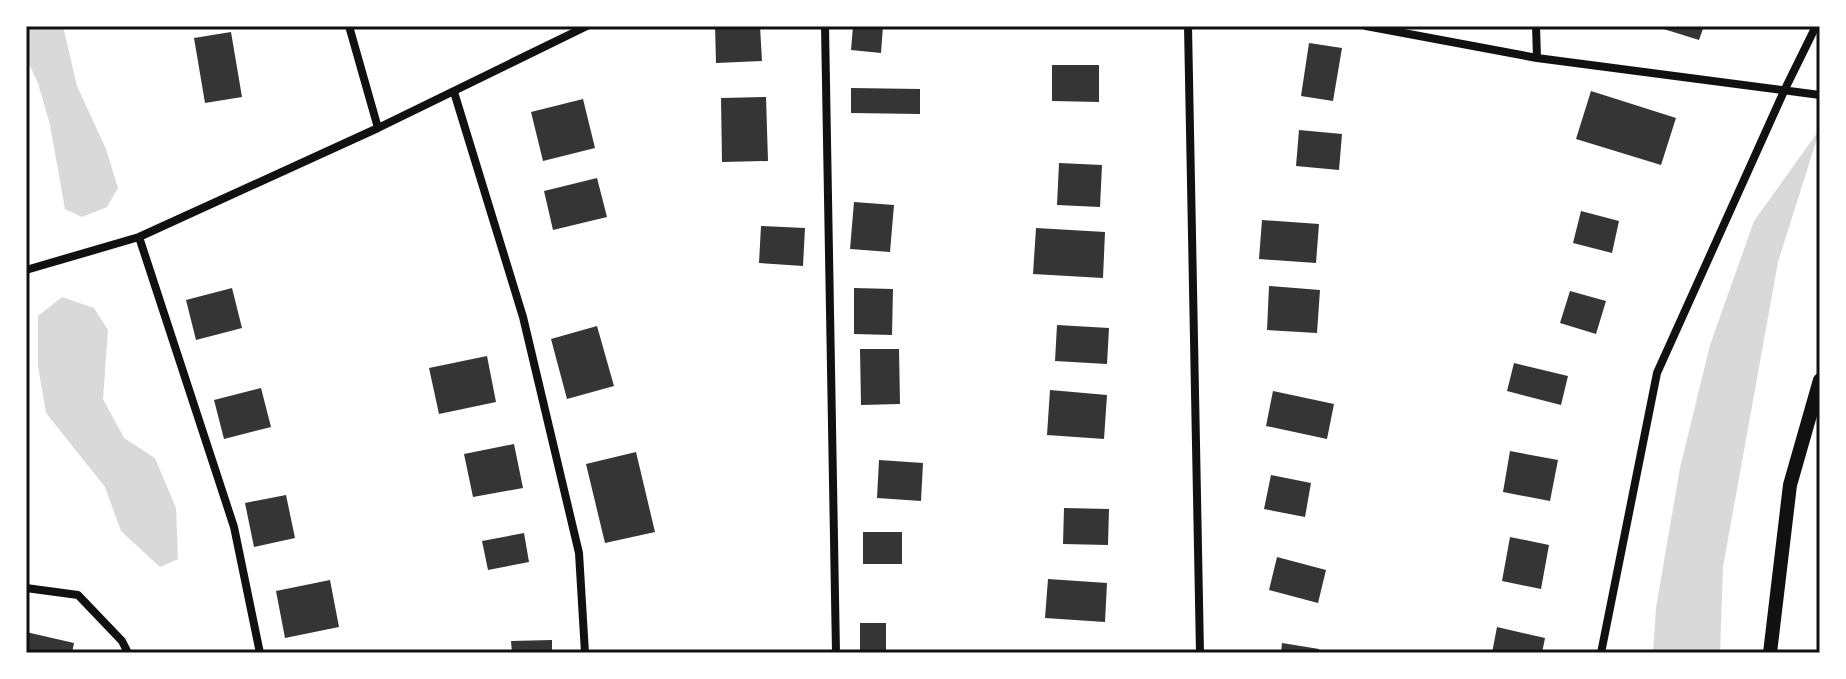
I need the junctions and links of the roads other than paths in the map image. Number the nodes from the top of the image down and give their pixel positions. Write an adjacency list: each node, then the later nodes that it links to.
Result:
1 (349, 26): 12 (street)
2 (587, 26): 10 (street)
3 (825, 26): 20 (street)
4 (1188, 26): 21 (street)
5 (1366, 26): 8 (street)
6 (1536, 26): 8 (street)
7 (1816, 26): 9 (street)
8 (1537, 58): 9 (street)
9 (1785, 89): 11 (street); 22 (street)
10 (454, 92): 12 (street); 19 (street)
11 (1820, 95)
12 (378, 128): 13 (street)
13 (139, 237): 14 (street); 18 (street)
14 (26, 270)
15 (1820, 380): 23 (street)
16 (26, 588): 17 (street)
17 (128, 653)
18 (260, 653)
19 (585, 653)
20 (836, 653)
21 (1200, 653)
22 (1601, 653)
23 (1770, 653)

